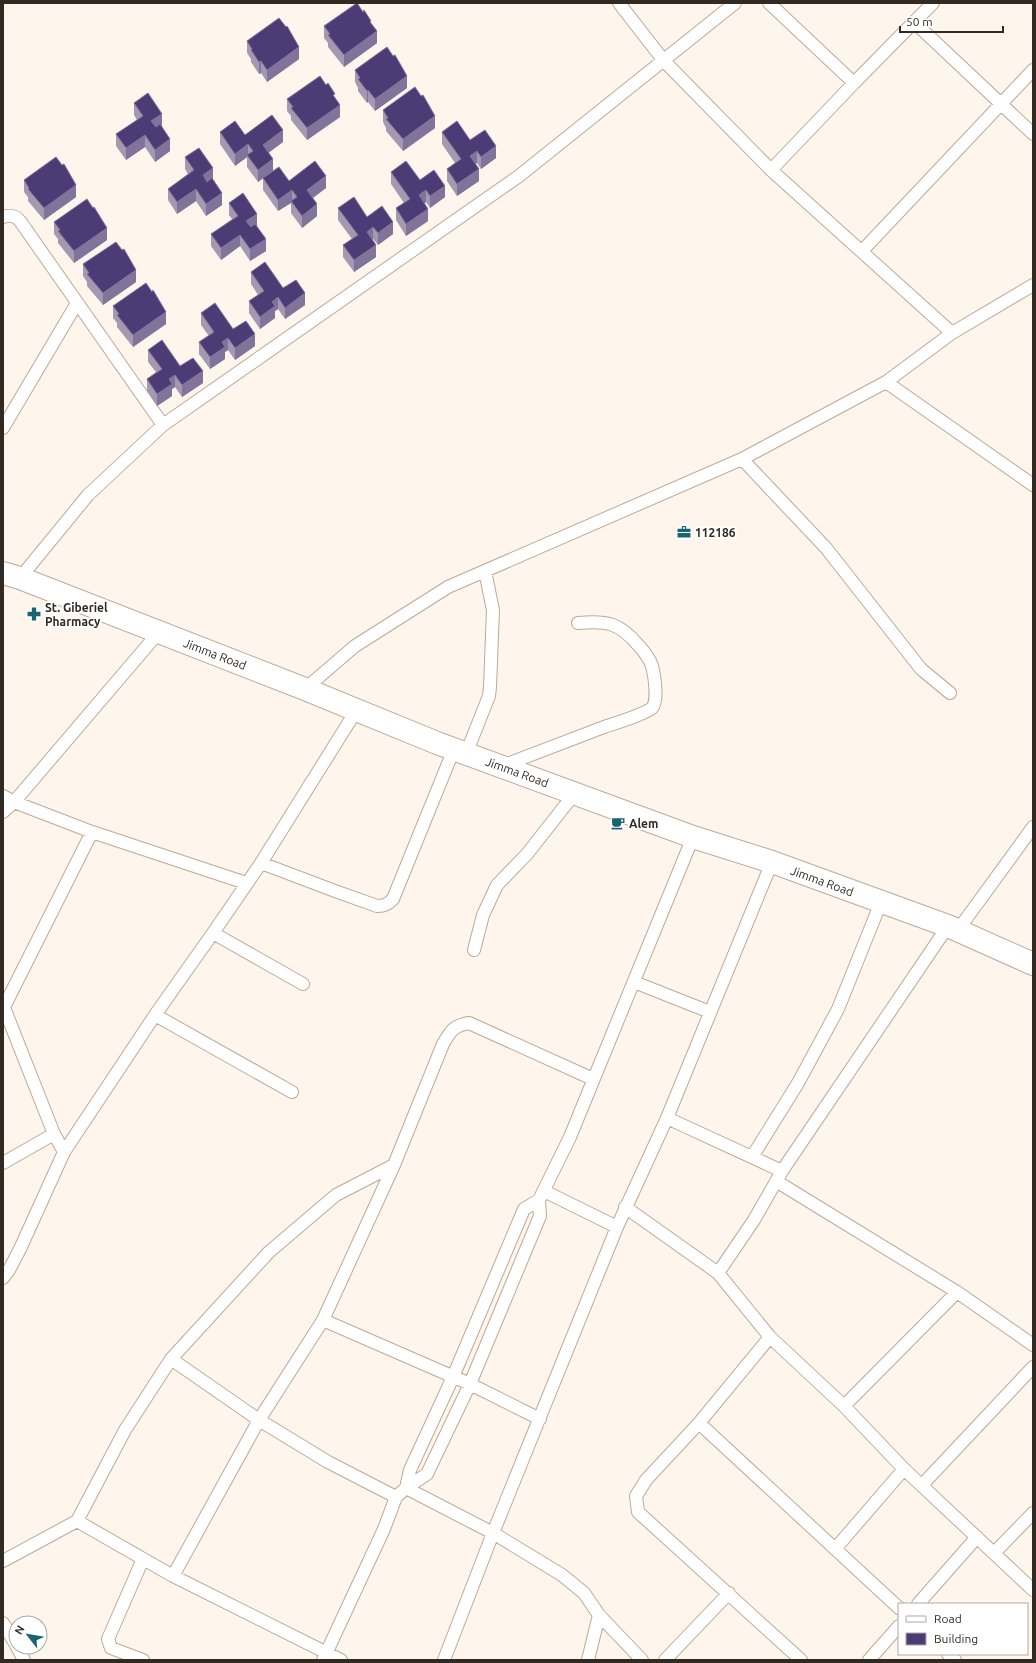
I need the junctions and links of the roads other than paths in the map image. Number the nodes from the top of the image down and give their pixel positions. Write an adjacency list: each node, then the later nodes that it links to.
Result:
1 (619, 3): 6 (street)
2 (735, 3): 6 (street)
3 (769, 3): 8 (street)
4 (933, 3): 5 (street)
5 (914, 22): 8 (street); 9 (street)
6 (664, 61): 11 (street); 18 (street)
7 (1033, 70): 9 (street)
8 (854, 83): 11 (street)
9 (1002, 104): 10 (street); 13 (street)
10 (1033, 134)
11 (771, 170): 13 (street)
12 (3, 217): 15 (street)
13 (862, 251): 16 (street)
14 (1033, 285): 16 (street)
15 (77, 303): 18 (street); 19 (street)
16 (952, 333): 17 (street)
17 (886, 382): 20 (street); 21 (street)
18 (163, 425): 23 (street)
19 (3, 428)
20 (742, 459): 22 (street); 27 (street)
21 (1033, 485)
22 (485, 571): 26 (street); 29 (street)
23 (12, 576): 25 (highway, Jimma Road)
24 (578, 623): 30 (street)
25 (159, 632): 26 (highway, Jimma Road); 33 (street)
26 (305, 689): 28 (highway, Jimma Road)
27 (950, 693)
28 (356, 711): 29 (highway, Jimma Road); 39 (street)
29 (460, 752): 30 (highway, Jimma Road); 39 (street)
30 (502, 766): 31 (highway, Jimma Road)
31 (574, 793): 37 (highway, Jimma Road); 44 (street)
32 (3, 796): 33 (street)
33 (14, 802): 34 (street); 36 (street)
34 (3, 812)
35 (1033, 827): 42 (street)
36 (92, 832): 40 (street); 48 (street)
37 (693, 836): 38 (highway, Jimma Road); 46 (street)
38 (772, 862): 41 (highway, Jimma Road); 49 (street)
39 (260, 863): 40 (street)
40 (246, 883): 43 (street)
41 (881, 902): 42 (highway, Jimma Road); 56 (street)
42 (953, 928): 45 (highway, Jimma Road); 59 (street)
43 (213, 933): 47 (street); 50 (street)
44 (474, 950)
45 (1033, 964)
46 (634, 982): 49 (street); 51 (street)
47 (303, 984)
48 (3, 1006): 54 (street)
49 (710, 1012): 53 (street)
50 (154, 1015): 52 (street); 55 (street)
51 (593, 1079): 58 (street); 60 (street)
52 (292, 1092)
53 (667, 1118): 56 (street); 61 (street)
54 (54, 1134): 55 (street); 57 (street)
55 (64, 1152): 64 (street)
56 (752, 1157): 59 (street)
57 (3, 1163)
58 (394, 1165): 66 (street); 69 (street)
59 (779, 1176): 63 (street); 65 (street)
60 (541, 1196): 62 (street); 71 (street); 72 (street)
61 (625, 1207): 62 (street); 63 (street)
62 (617, 1227): 74 (street)
63 (718, 1273): 67 (street)
64 (3, 1278)
65 (957, 1292): 68 (street); 73 (street)
66 (323, 1320): 71 (street); 75 (street)
67 (770, 1337): 73 (street); 76 (street)
68 (1033, 1345)
69 (171, 1359): 75 (street); 82 (street)
70 (1033, 1366): 78 (street)
71 (453, 1377): 72 (street); 79 (street)
72 (470, 1384): 74 (street); 79 (street)
73 (844, 1406): 77 (street)
74 (540, 1419): 83 (street)
75 (259, 1420): 80 (street); 89 (street)
76 (699, 1423): 85 (street); 91 (street)
77 (904, 1469): 78 (street); 85 (street)
78 (922, 1485): 84 (street)
79 (406, 1488): 80 (street); 83 (street)
80 (396, 1497): 96 (street)
81 (1033, 1513): 86 (street)
82 (78, 1521): 87 (street); 88 (street)
83 (493, 1533): 94 (street); 99 (street)
84 (977, 1537): 86 (street); 92 (street)
85 (834, 1549): 93 (street)
86 (994, 1553): 90 (street)
87 (143, 1559): 89 (street); 97 (street)
88 (3, 1561)
89 (173, 1576): 96 (street)
90 (1033, 1590)
91 (729, 1593): 102 (street); 103 (street)
92 (919, 1603)
93 (898, 1607)
94 (599, 1615): 100 (street); 101 (street)
95 (898, 1627): 104 (street)
96 (324, 1657): 98 (street)
97 (143, 1660)
98 (341, 1660)
99 (444, 1660)
100 (588, 1660)
101 (642, 1660)
102 (665, 1660)
103 (801, 1660)
104 (870, 1660)

